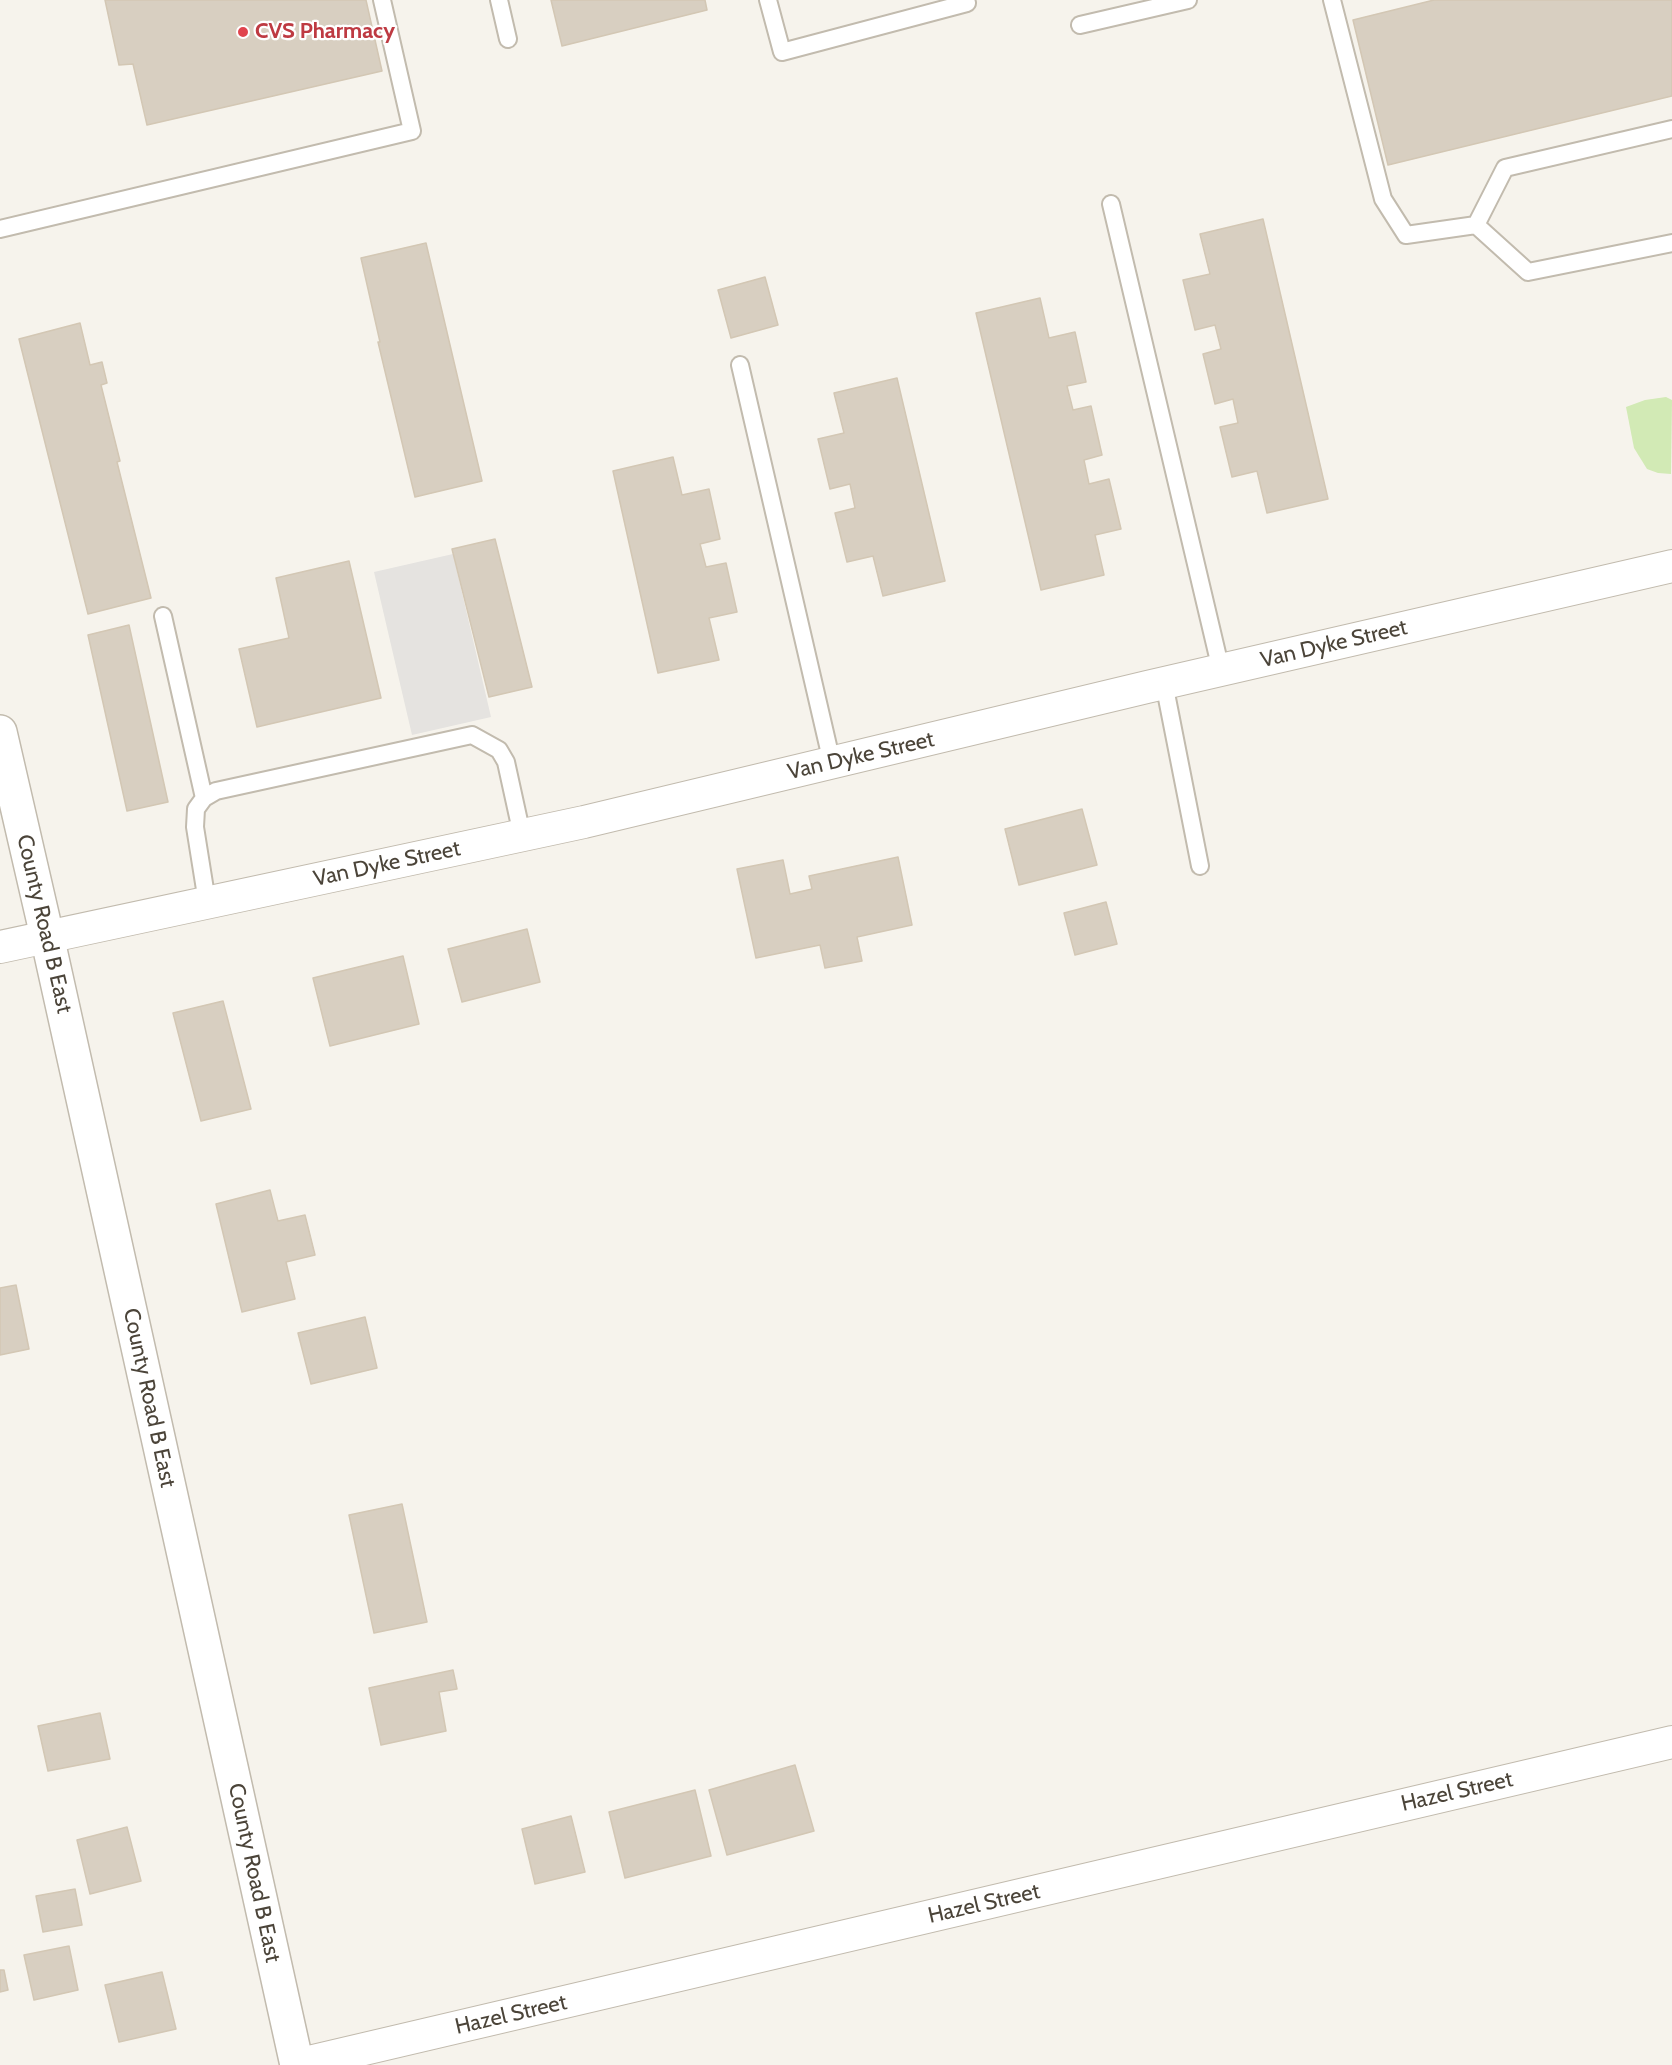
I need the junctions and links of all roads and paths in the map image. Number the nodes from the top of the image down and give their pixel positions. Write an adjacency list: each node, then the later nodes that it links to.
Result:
1 (382, 0): 12 (lane)
2 (499, 0): 8 (lane)
3 (768, 0): 6 (lane)
4 (1188, 0): 7 (lane)
5 (1332, 0): 11 (lane)
6 (967, 3)
7 (1080, 25)
8 (508, 39)
9 (1672, 129): 11 (lane)
10 (1111, 204): 17 (lane)
11 (1476, 225): 13 (lane)
12 (0, 229)
13 (1672, 243)
14 (740, 364): 20 (lane)
15 (1672, 566): 17 (street, Van Dyke Street)
16 (163, 616): 21 (lane)
17 (1221, 670): 18 (street, Van Dyke Street)
18 (1164, 683): 20 (street, Van Dyke Street); 23 (lane)
19 (0, 732): 25 (street, County Road B East)
20 (832, 763): 22 (street, Van Dyke Street)
21 (204, 798): 22 (lane); 24 (lane)
22 (522, 835): 24 (street, Van Dyke Street)
23 (1200, 866)
24 (207, 902): 25 (street, Van Dyke Street)
25 (47, 936): 26 (street); 28 (street, County Road B East)
26 (0, 946)
27 (1672, 1742): 28 (street, Hazel Street)
28 (297, 2065)

